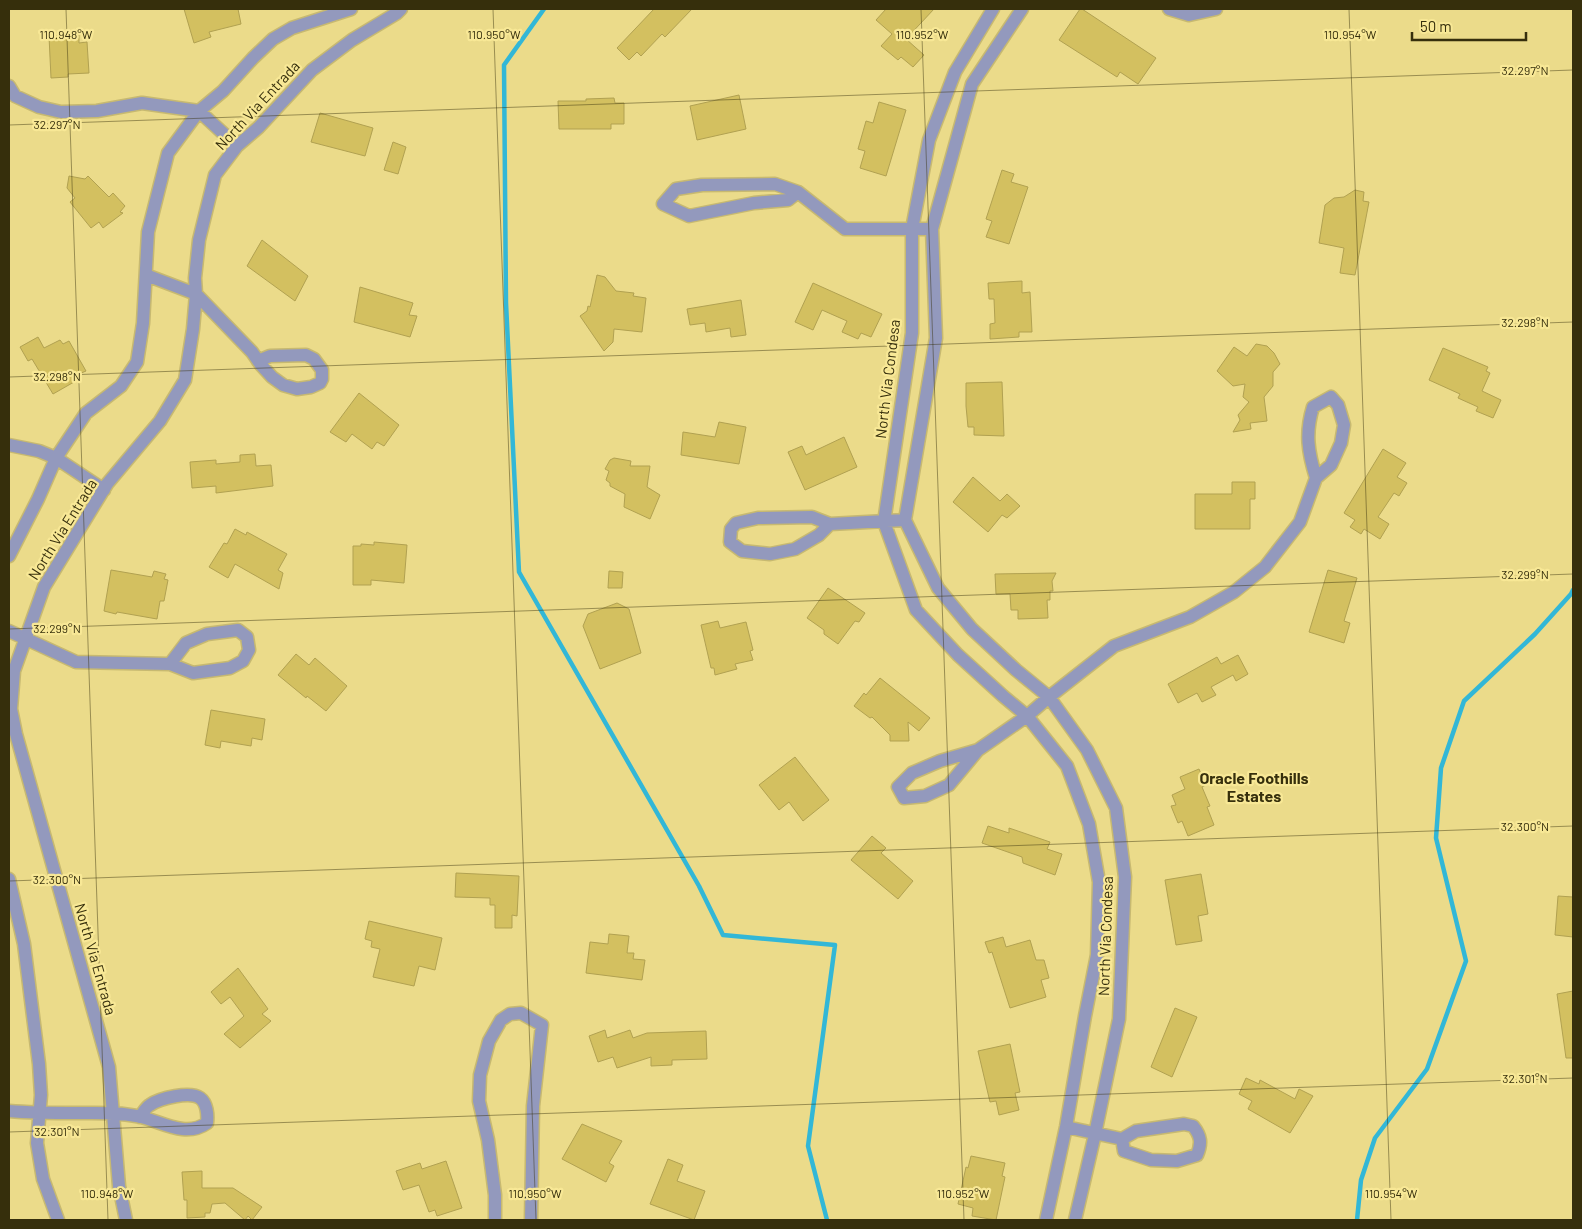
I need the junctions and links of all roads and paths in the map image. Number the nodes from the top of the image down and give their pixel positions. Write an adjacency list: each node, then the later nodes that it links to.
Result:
1 (351, 9): 8 (street, North Via Entrada)
2 (401, 9): 9 (street, North Via Entrada)
3 (993, 9): 13 (street, North Via Condesa)
4 (1022, 9): 14 (street)
5 (1170, 9): 6 (street)
6 (1216, 9)
7 (9, 86): 8 (street)
8 (199, 111): 9 (street); 15 (street, North Via Entrada)
9 (237, 146): 16 (street, North Via Entrada)
10 (735, 184): 11 (street); 12 (street); 12 (street)
11 (798, 192): 12 (street); 13 (street)
12 (736, 207)
13 (912, 229): 14 (street); 23 (street, North Via Condesa)
14 (932, 229): 22 (street)
15 (146, 275): 16 (street); 19 (street, North Via Entrada)
16 (196, 294): 17 (street); 21 (street, North Via Entrada)
17 (258, 361): 17 (street)
18 (9, 445): 19 (street)
19 (56, 458): 21 (street); 25 (street, North Via Entrada)
20 (1316, 478): 20 (street); 29 (street)
21 (104, 490): 27 (street, North Via Entrada)
22 (905, 520): 23 (street); 29 (street, North Via Condesa)
23 (884, 522): 24 (street); 30 (street, North Via Condesa)
24 (830, 524): 24 (street)
25 (9, 556)
26 (9, 631): 27 (street)
27 (26, 639): 28 (street); 31 (street, North Via Entrada)
28 (170, 664): 28 (street)
29 (1049, 697): 30 (street); 39 (street, North Via Condesa)
30 (1027, 716): 32 (street); 38 (street, North Via Condesa)
31 (12, 735): 36 (street, North Via Entrada)
32 (978, 750): 32 (street)
33 (9, 879): 35 (street)
34 (9, 1111): 35 (street)
35 (39, 1113): 36 (street); 41 (street)
36 (112, 1113): 37 (street); 42 (street, North Via Entrada)
37 (140, 1117): 37 (street)
38 (1066, 1127): 39 (street); 45 (street, North Via Condesa)
39 (1095, 1134): 40 (street); 46 (street, North Via Condesa)
40 (1122, 1139): 40 (street)
41 (58, 1220)
42 (126, 1220)
43 (495, 1220): 44 (street)
44 (531, 1220)
45 (1046, 1220)
46 (1075, 1220)

